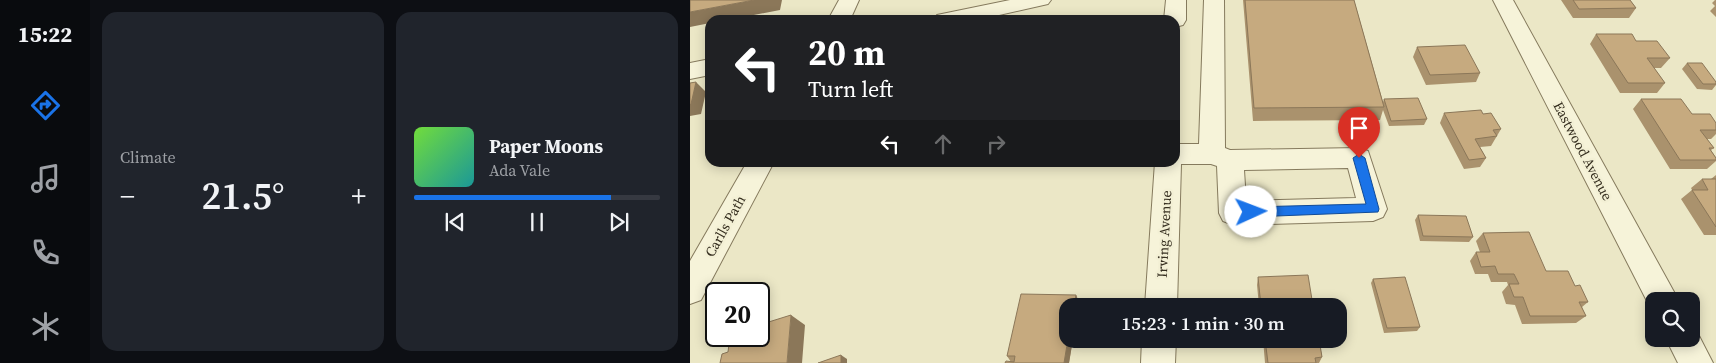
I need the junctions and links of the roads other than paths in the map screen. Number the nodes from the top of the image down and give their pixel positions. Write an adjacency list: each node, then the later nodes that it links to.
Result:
1 (850, 0): 7 (street)
2 (1040, 0): 6 (street)
3 (1176, 0): 8 (street)
4 (1214, 0): 12 (street)
5 (1503, 0): 16 (street, Eastwood Avenue)
6 (952, 12)
7 (842, 15)
8 (1175, 15)
9 (705, 68): 10 (street)
10 (690, 71)
11 (1180, 154): 12 (street)
12 (1221, 157): 12 (street)
13 (758, 167): 15 (street, Carlls Path)
14 (1168, 167): 17 (street, Irving Avenue)
15 (690, 290)
16 (1658, 292)
17 (1161, 298)
18 (1687, 347): 21 (street)
19 (1159, 348): 20 (street)
20 (1158, 363)
21 (1696, 363)

